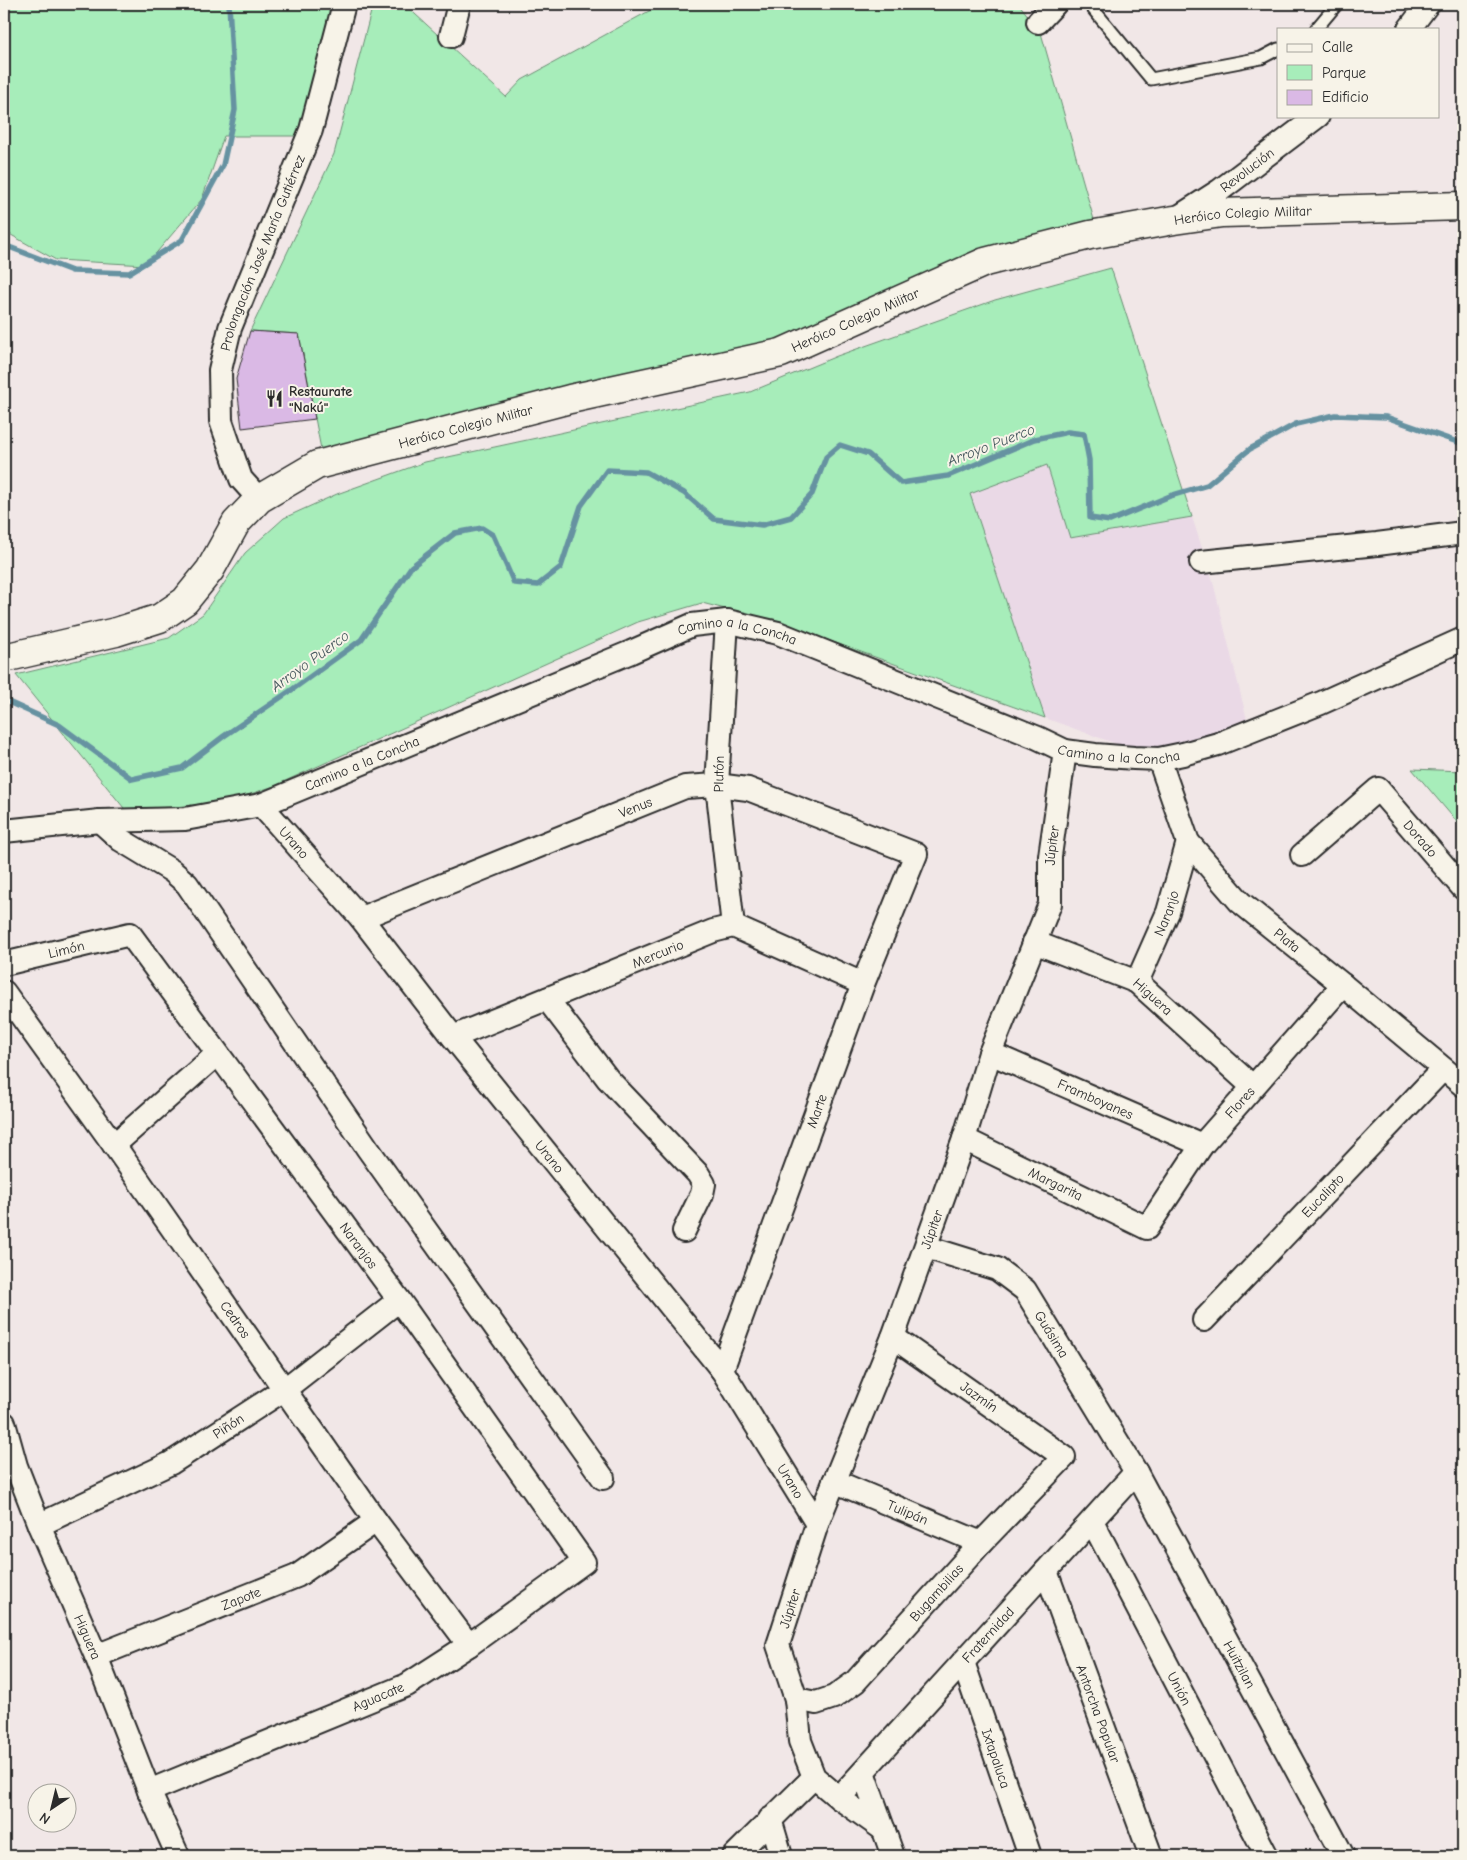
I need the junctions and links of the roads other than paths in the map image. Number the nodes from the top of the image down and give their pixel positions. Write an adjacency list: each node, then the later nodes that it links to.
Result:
1 (344, 4): 15 (street, Prolongación José María Gutiérrez)
2 (459, 4): 10 (street)
3 (1055, 4): 7 (street)
4 (1089, 4): 11 (lane)
5 (1337, 4): 8 (lane)
6 (1428, 4): 9 (street)
7 (1038, 22)
8 (1317, 28)
9 (1410, 28)
10 (451, 36)
11 (1277, 50)
12 (1315, 118): 14 (street, Revolución)
13 (1463, 206): 14 (street, Heróico Colegio Militar)
14 (1174, 220): 15 (street, Heróico Colegio Militar)
15 (259, 499): 20 (street)
16 (1463, 533): 17 (street)
17 (1201, 562)
18 (727, 622): 21 (street, Camino a la Concha); 23 (street, Plutón); 24 (street, Camino a la Concha)
19 (1463, 639): 22 (street, Camino a la Concha)
20 (4, 658)
21 (1064, 751): 22 (street, Camino a la Concha); 34 (street, Júpiter)
22 (1159, 759): 27 (street, Plata)
23 (717, 785): 28 (street, Venus); 31 (street, Venus); 32 (street, Plutón)
24 (261, 805): 25 (street, Camino a la Concha); 31 (street, Urano)
25 (100, 821): 26 (street, Camino a la Concha); 61 (street)
26 (4, 831)
27 (1188, 842): 36 (street, Naranjo); 38 (street, Plata)
28 (916, 854): 37 (street, Marte)
29 (1302, 855): 30 (street, Dorado)
30 (1463, 888)
31 (361, 918): 41 (street, Urano)
32 (733, 926): 37 (street); 40 (street, Mercurio)
33 (130, 934): 35 (street, Limón); 43 (street, Naranjos)
34 (1034, 942): 36 (street, Higuera); 42 (street, Júpiter)
35 (4, 964)
36 (1138, 982): 46 (street, Higuera)
37 (863, 984): 56 (street, Marte)
38 (1343, 985): 44 (street, Plata); 46 (street, Flores)
39 (4, 992): 48 (street, Cedros)
40 (547, 999): 41 (street, Mercurio); 51 (street)
41 (453, 1038): 56 (street, Urano)
42 (990, 1053): 47 (street, Júpiter); 49 (street, Framboyanes)
43 (217, 1054): 48 (street); 53 (street, Naranjos)
44 (1443, 1069): 45 (street, Plata); 54 (street, Eucalipto)
45 (1463, 1085)
46 (1252, 1086): 49 (street, Flores)
47 (964, 1139): 50 (street, Margarita); 52 (street, Júpiter)
48 (114, 1145): 57 (street, Cedros)
49 (1202, 1145): 50 (street, Flores)
50 (1147, 1228)
51 (684, 1231)
52 (926, 1247): 55 (street, Júpiter); 60 (street, Guásima)
53 (399, 1300): 57 (street, Piñón); 68 (street, Naranjos)
54 (1204, 1320)
55 (894, 1337): 59 (street, Jazmín); 62 (street, Júpiter)
56 (722, 1370): 65 (street, Urano)
57 (285, 1389): 63 (street, Cedros); 66 (street, Piñón)
58 (4, 1423): 66 (street, Higuera)
59 (1064, 1457): 67 (street, Bugambilias)
60 (1136, 1472): 64 (street, Fraternidad); 87 (street, Huitzilan)
61 (603, 1478)
62 (834, 1482): 65 (street, Júpiter); 67 (street, Tulipán)
63 (376, 1521): 70 (street, Cedros); 71 (street, Zapote)
64 (1092, 1521): 69 (street, Fraternidad); 86 (street, Unión)
65 (817, 1524): 73 (street, Júpiter)
66 (40, 1525): 71 (street, Higuera)
67 (981, 1543): 73 (street, Bugambilias)
68 (584, 1562): 70 (street, Aguacate)
69 (1046, 1571): 72 (street, Fraternidad); 85 (street, Antorcha Popular)
70 (469, 1645): 76 (street, Aguacate)
71 (96, 1656): 76 (street, Higuera)
72 (963, 1662): 74 (street, Fraternidad); 84 (street, Ixtapaluca)
73 (796, 1699): 75 (street, Júpiter)
74 (863, 1772): 77 (street, Fraternidad); 79 (street)
75 (814, 1777): 77 (street); 78 (street)
76 (149, 1791): 80 (street, Higuera)
77 (839, 1798): 79 (street)
78 (770, 1819): 81 (street); 82 (street)
79 (884, 1830): 83 (street)
80 (176, 1853)
81 (734, 1856)
82 (781, 1856)
83 (893, 1856)
84 (1030, 1856)
85 (1151, 1856)
86 (1267, 1856)
87 (1343, 1856)

